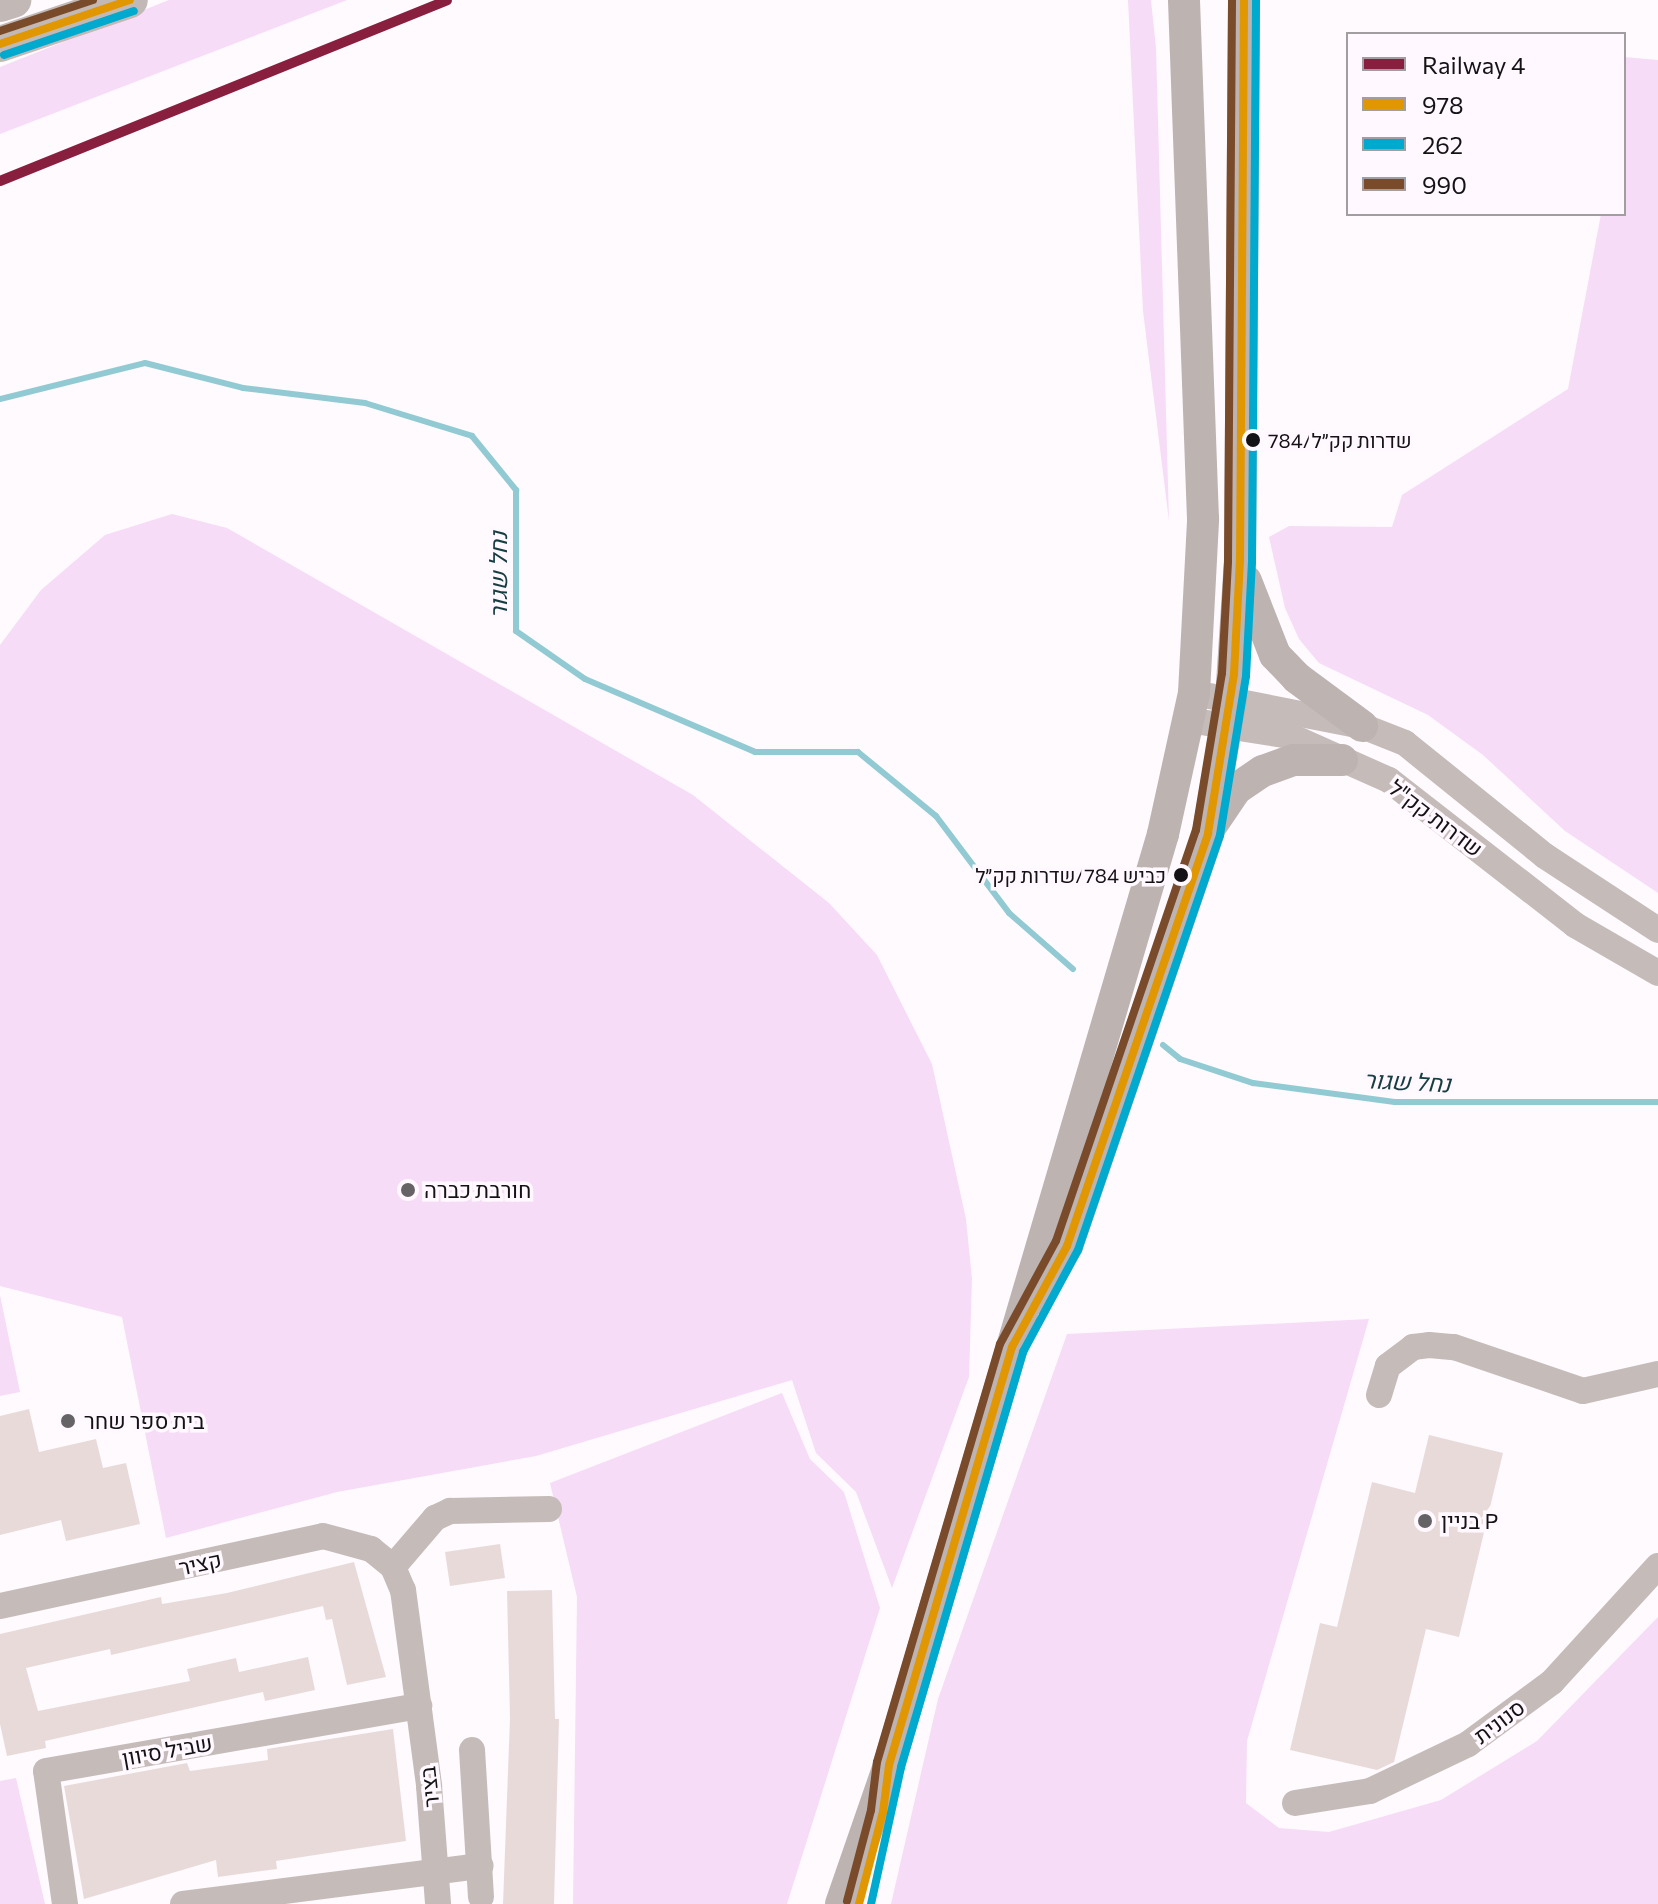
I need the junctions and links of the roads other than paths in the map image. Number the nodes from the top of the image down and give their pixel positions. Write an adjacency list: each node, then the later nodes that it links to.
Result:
1 (13, 0): 5 (highway)
2 (130, 0): 6 (highway)
3 (1184, 0): 8 (main road)
4 (1244, 0): 7 (main road)
5 (0, 4)
6 (0, 44)
7 (1240, 561): 9 (main road); 10 (main road)
8 (1191, 707): 9 (street, שדרות קק"ל); 15 (main road)
9 (1229, 712): 10 (street, שדרות קק"ל); 11 (street, שדרות קק"ל); 12 (main road)
10 (1362, 726): 13 (street, שדרות קק"ל)
11 (1342, 760): 12 (main road); 14 (street, שדרות קק"ל)
12 (1208, 833): 15 (main road)
13 (1658, 930)
14 (1658, 973)
15 (1012, 1347): 24 (main road)
16 (1658, 1374): 17 (street)
17 (1379, 1395)
18 (549, 1509): 20 (street)
19 (1658, 1566): 25 (street, סנונית)
20 (393, 1567): 21 (street, קציר); 22 (street)
21 (0, 1606)
22 (419, 1706): 27 (street, בציר); 29 (street, שביל סיוון)
23 (472, 1750): 26 (street, בציר)
24 (889, 1765): 32 (main road); 33 (main road)
25 (1295, 1803)
26 (481, 1866): 27 (street); 28 (street, בציר)
27 (435, 1868): 30 (street); 31 (street, בציר)
28 (481, 1897)
29 (65, 1904)
30 (183, 1904)
31 (438, 1904)
32 (841, 1904)
33 (859, 1904)

